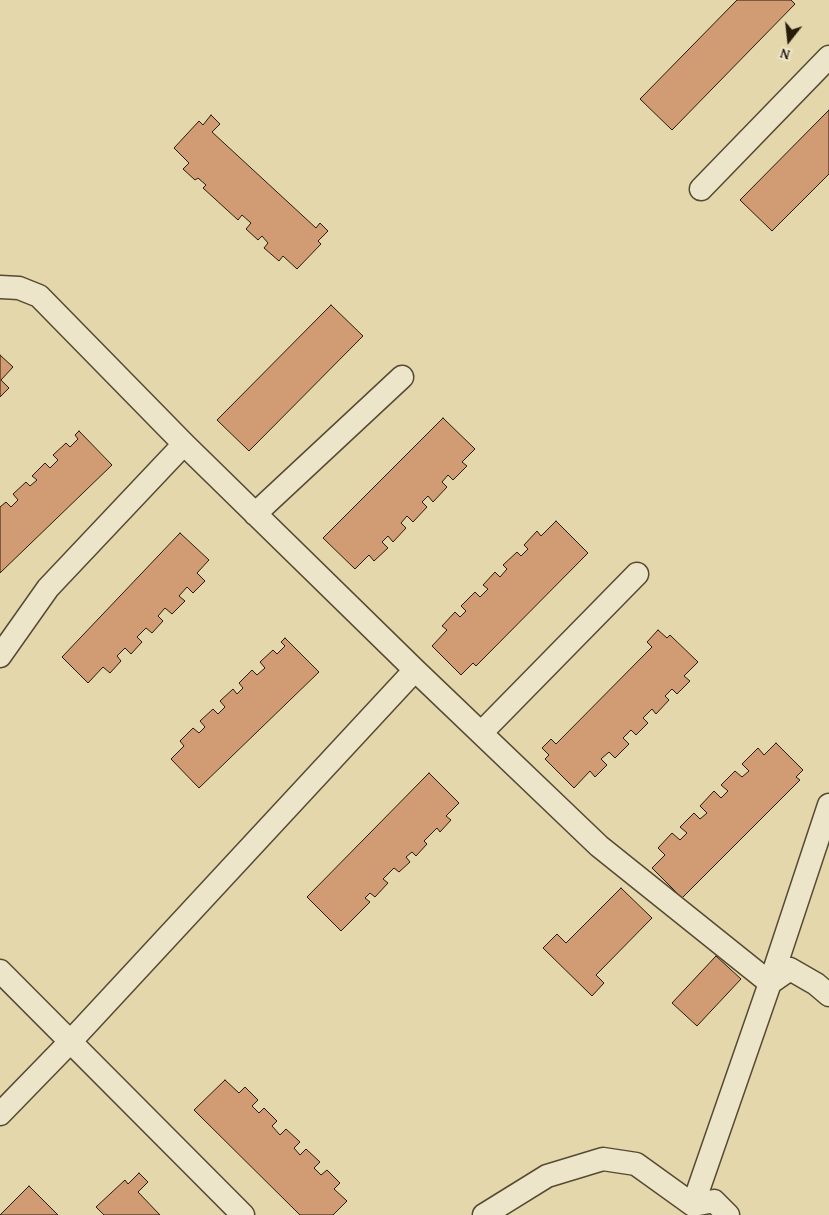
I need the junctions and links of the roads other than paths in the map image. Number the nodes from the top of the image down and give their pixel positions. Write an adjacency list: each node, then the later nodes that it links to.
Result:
1 (829, 57): 2 (street)
2 (701, 189)
3 (0, 287): 5 (street)
4 (402, 377): 6 (street)
5 (184, 444): 6 (street); 8 (street)
6 (255, 514): 9 (street)
7 (637, 574): 10 (street)
8 (0, 656)
9 (415, 670): 10 (street); 15 (street)
10 (482, 733): 13 (street)
11 (829, 805): 13 (street)
12 (0, 971): 15 (street)
13 (770, 983): 14 (street); 17 (street)
14 (829, 995)
15 (70, 1042): 16 (street); 18 (street)
16 (0, 1114)
17 (694, 1205): 19 (street); 20 (street)
18 (243, 1215)
19 (484, 1215)
20 (728, 1215)

